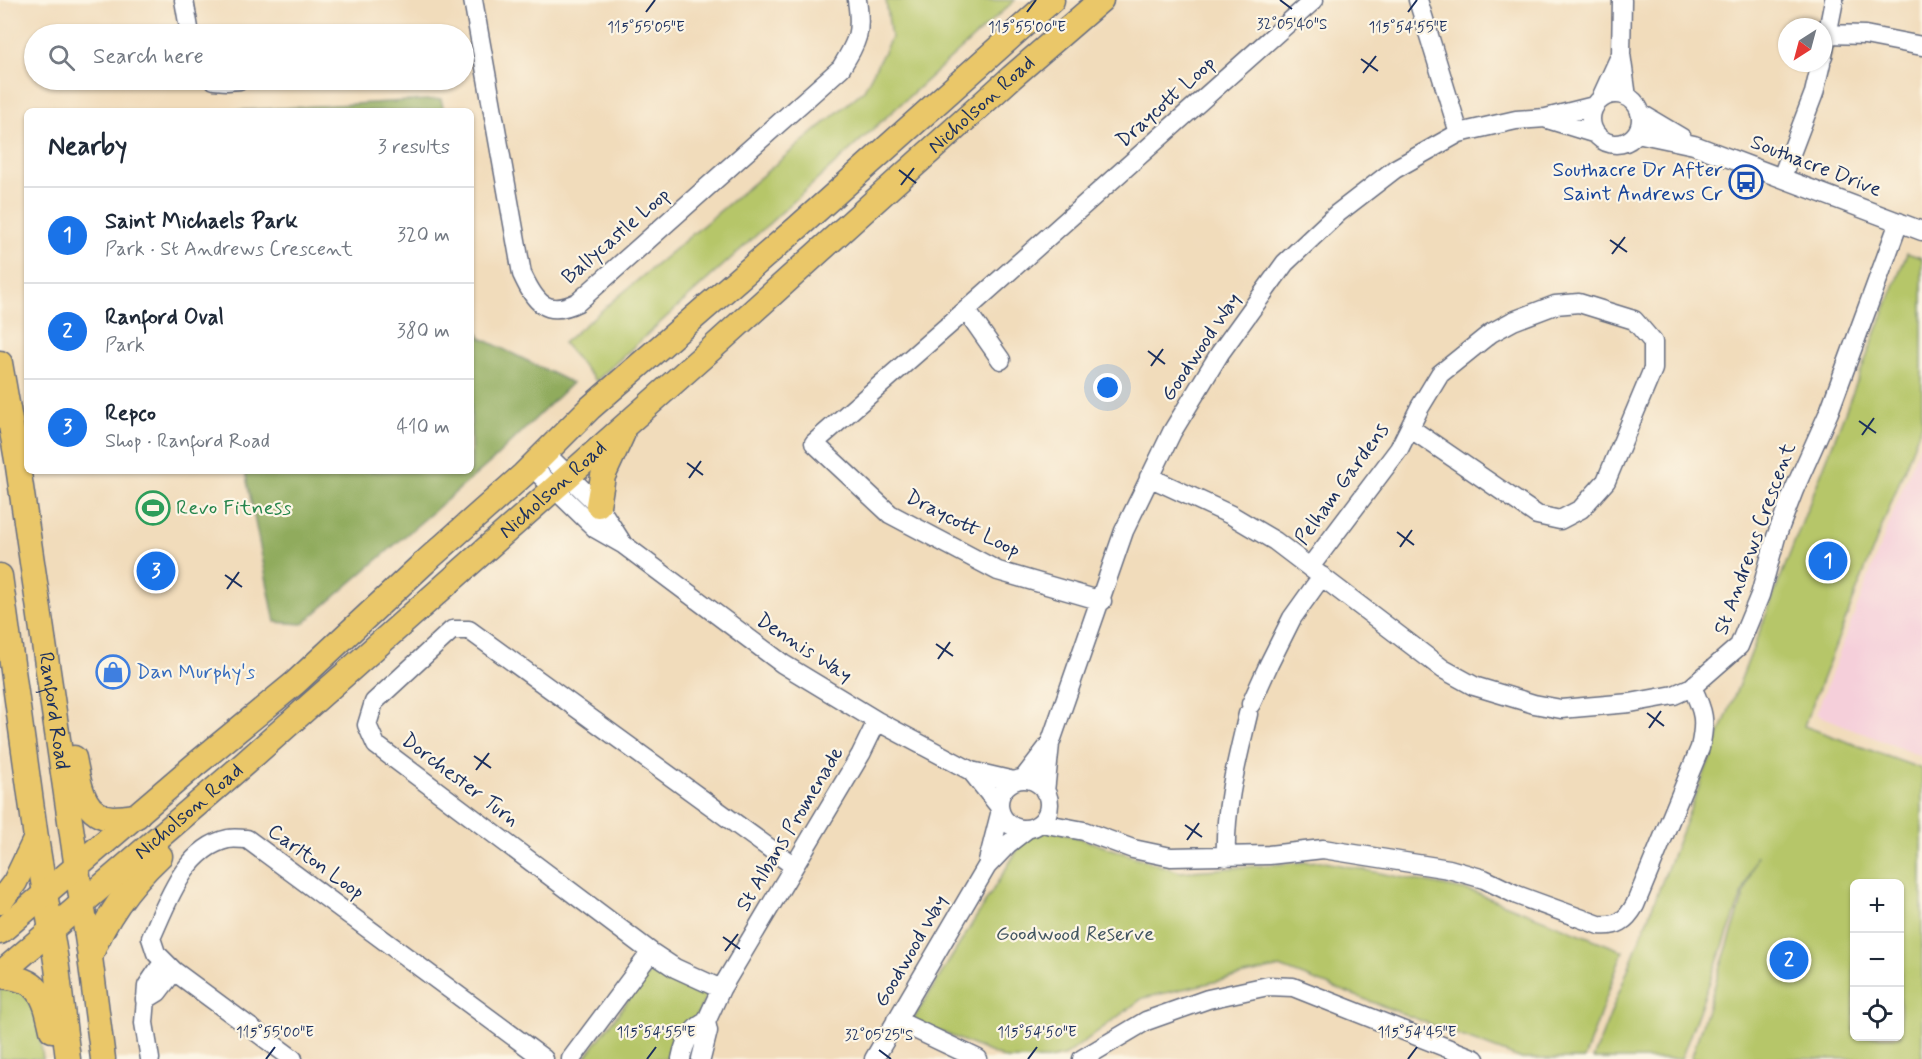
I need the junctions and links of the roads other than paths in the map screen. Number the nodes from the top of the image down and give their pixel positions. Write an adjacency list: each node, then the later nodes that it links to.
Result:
1 (184, 0): 11 (street)
2 (473, 0): 12 (street, Ballycastle Loop)
3 (856, 0): 15 (street, Ballycastle Loop)
4 (1052, 0): 34 (main road, Nicholson Road)
5 (1101, 0): 32 (main road, Nicholson Road)
6 (1314, 0): 29 (street, Draycott Loop)
7 (1418, 0): 22 (street)
8 (1622, 0): 16 (street)
9 (1834, 0): 10 (street)
10 (1831, 18)
11 (188, 24)
12 (472, 24)
13 (1832, 34): 14 (street)
14 (1922, 45)
15 (474, 54)
16 (1621, 54): 18 (street); 19 (street)
17 (1819, 72): 26 (street)
18 (1628, 97): 19 (street); 20 (street)
19 (1597, 103): 21 (street, Goodwood Way); 24 (street)
20 (1640, 113): 23 (street); 25 (street, Southacre Drive)
21 (1546, 118): 22 (street, Goodwood Way); 24 (street, Goodwood Way)
22 (1459, 133): 35 (street, Goodwood Way)
23 (1637, 133): 24 (street); 25 (street, Southacre Drive)
24 (1596, 134)
25 (1694, 145): 26 (street, Southacre Drive)
26 (1782, 177): 27 (street, Southacre Drive)
27 (1899, 222): 28 (street, Southacre Drive); 43 (street, St Andrews Crescent)
28 (1922, 231)
29 (966, 310): 30 (street); 41 (street, Draycott Loop)
30 (1000, 360)
31 (0, 363): 42 (main road, Ranford Road)
32 (629, 423): 36 (main road, Nicholson Road); 37 (main road)
33 (1410, 428): 33 (street, Pelham Gardens); 39 (street, Pelham Gardens)
34 (538, 459): 36 (street, Dennis Way); 51 (main road, Nicholson Road)
35 (1149, 477): 39 (street, St Andrews Crescent); 41 (street, Goodwood Way)
36 (561, 483): 37 (street, Dennis Way); 38 (street, Dennis Way); 46 (main road, Nicholson Road)
37 (598, 505): 38 (street, Dennis Way)
38 (624, 545): 44 (street, Dennis Way)
39 (1316, 572): 43 (street, St Andrews Crescent); 55 (street, Pelham Gardens)
40 (0, 576): 54 (main road, Ranford Road)
41 (1102, 601): 45 (street, Goodwood Way)
42 (43, 650): 51 (main road); 58 (main road, Ranford Road)
43 (1692, 687): 55 (street)
44 (877, 721): 47 (street, Dennis Way); 56 (street, St Albans Promenade)
45 (1050, 744): 48 (street, Goodwood Way); 49 (street, Goodwood Way)
46 (244, 764): 61 (main road, Nicholson Road); 65 (main road)
47 (971, 771): 48 (street, Dennis Way); 50 (street, Dennis Way)
48 (1018, 780): 49 (street); 50 (street, Goodwood Way)
49 (1047, 796): 52 (street, Goodwood Way); 53 (street)
50 (999, 810): 52 (street); 57 (street, Goodwood Way)
51 (137, 816): 58 (main road, Nicholson Road)
52 (1034, 826): 53 (street); 57 (street, Goodwood Way)
53 (1084, 831): 55 (street)
54 (36, 838): 59 (main road, Ranford Road); 60 (main road)
55 (1226, 857)
56 (794, 866): 64 (street, Dorchester Turn); 68 (street, St Albans Promenade)
57 (987, 866): 69 (street, Goodwood Way)
58 (76, 867): 59 (main road, Nicholson Road); 61 (main road, Ranford Road)
59 (45, 893): 62 (main road, Ranford Road); 63 (main road, Nicholson Road)
60 (0, 902)
61 (82, 904): 62 (main road, Nicholson Road); 65 (main road, Ranford Road)
62 (51, 930): 67 (main road, Nicholson Road); 73 (main road, Ranford Road)
63 (0, 932)
64 (651, 952): 68 (street, Dorchester Turn); 78 (street)
65 (90, 957): 74 (main road, Ranford Road)
66 (169, 966): 75 (street); 76 (street, Carlton Loop); 77 (street, Carlton Loop)
67 (0, 975): 72 (main road)
68 (721, 989): 70 (street, St Albans Promenade)
69 (896, 1020): 81 (street, Goodwood Way); 82 (street)
70 (706, 1022): 79 (street, St Albans Promenade); 80 (street, St Albans Promenade)
71 (1106, 1053): 83 (street); 84 (street)
72 (56, 1059)
73 (68, 1059)
74 (103, 1059)
75 (150, 1059)
76 (293, 1059)
77 (544, 1059)
78 (571, 1059)
79 (681, 1059)
80 (700, 1059)
81 (874, 1059)
82 (978, 1059)
83 (1082, 1059)
84 (1475, 1059)

